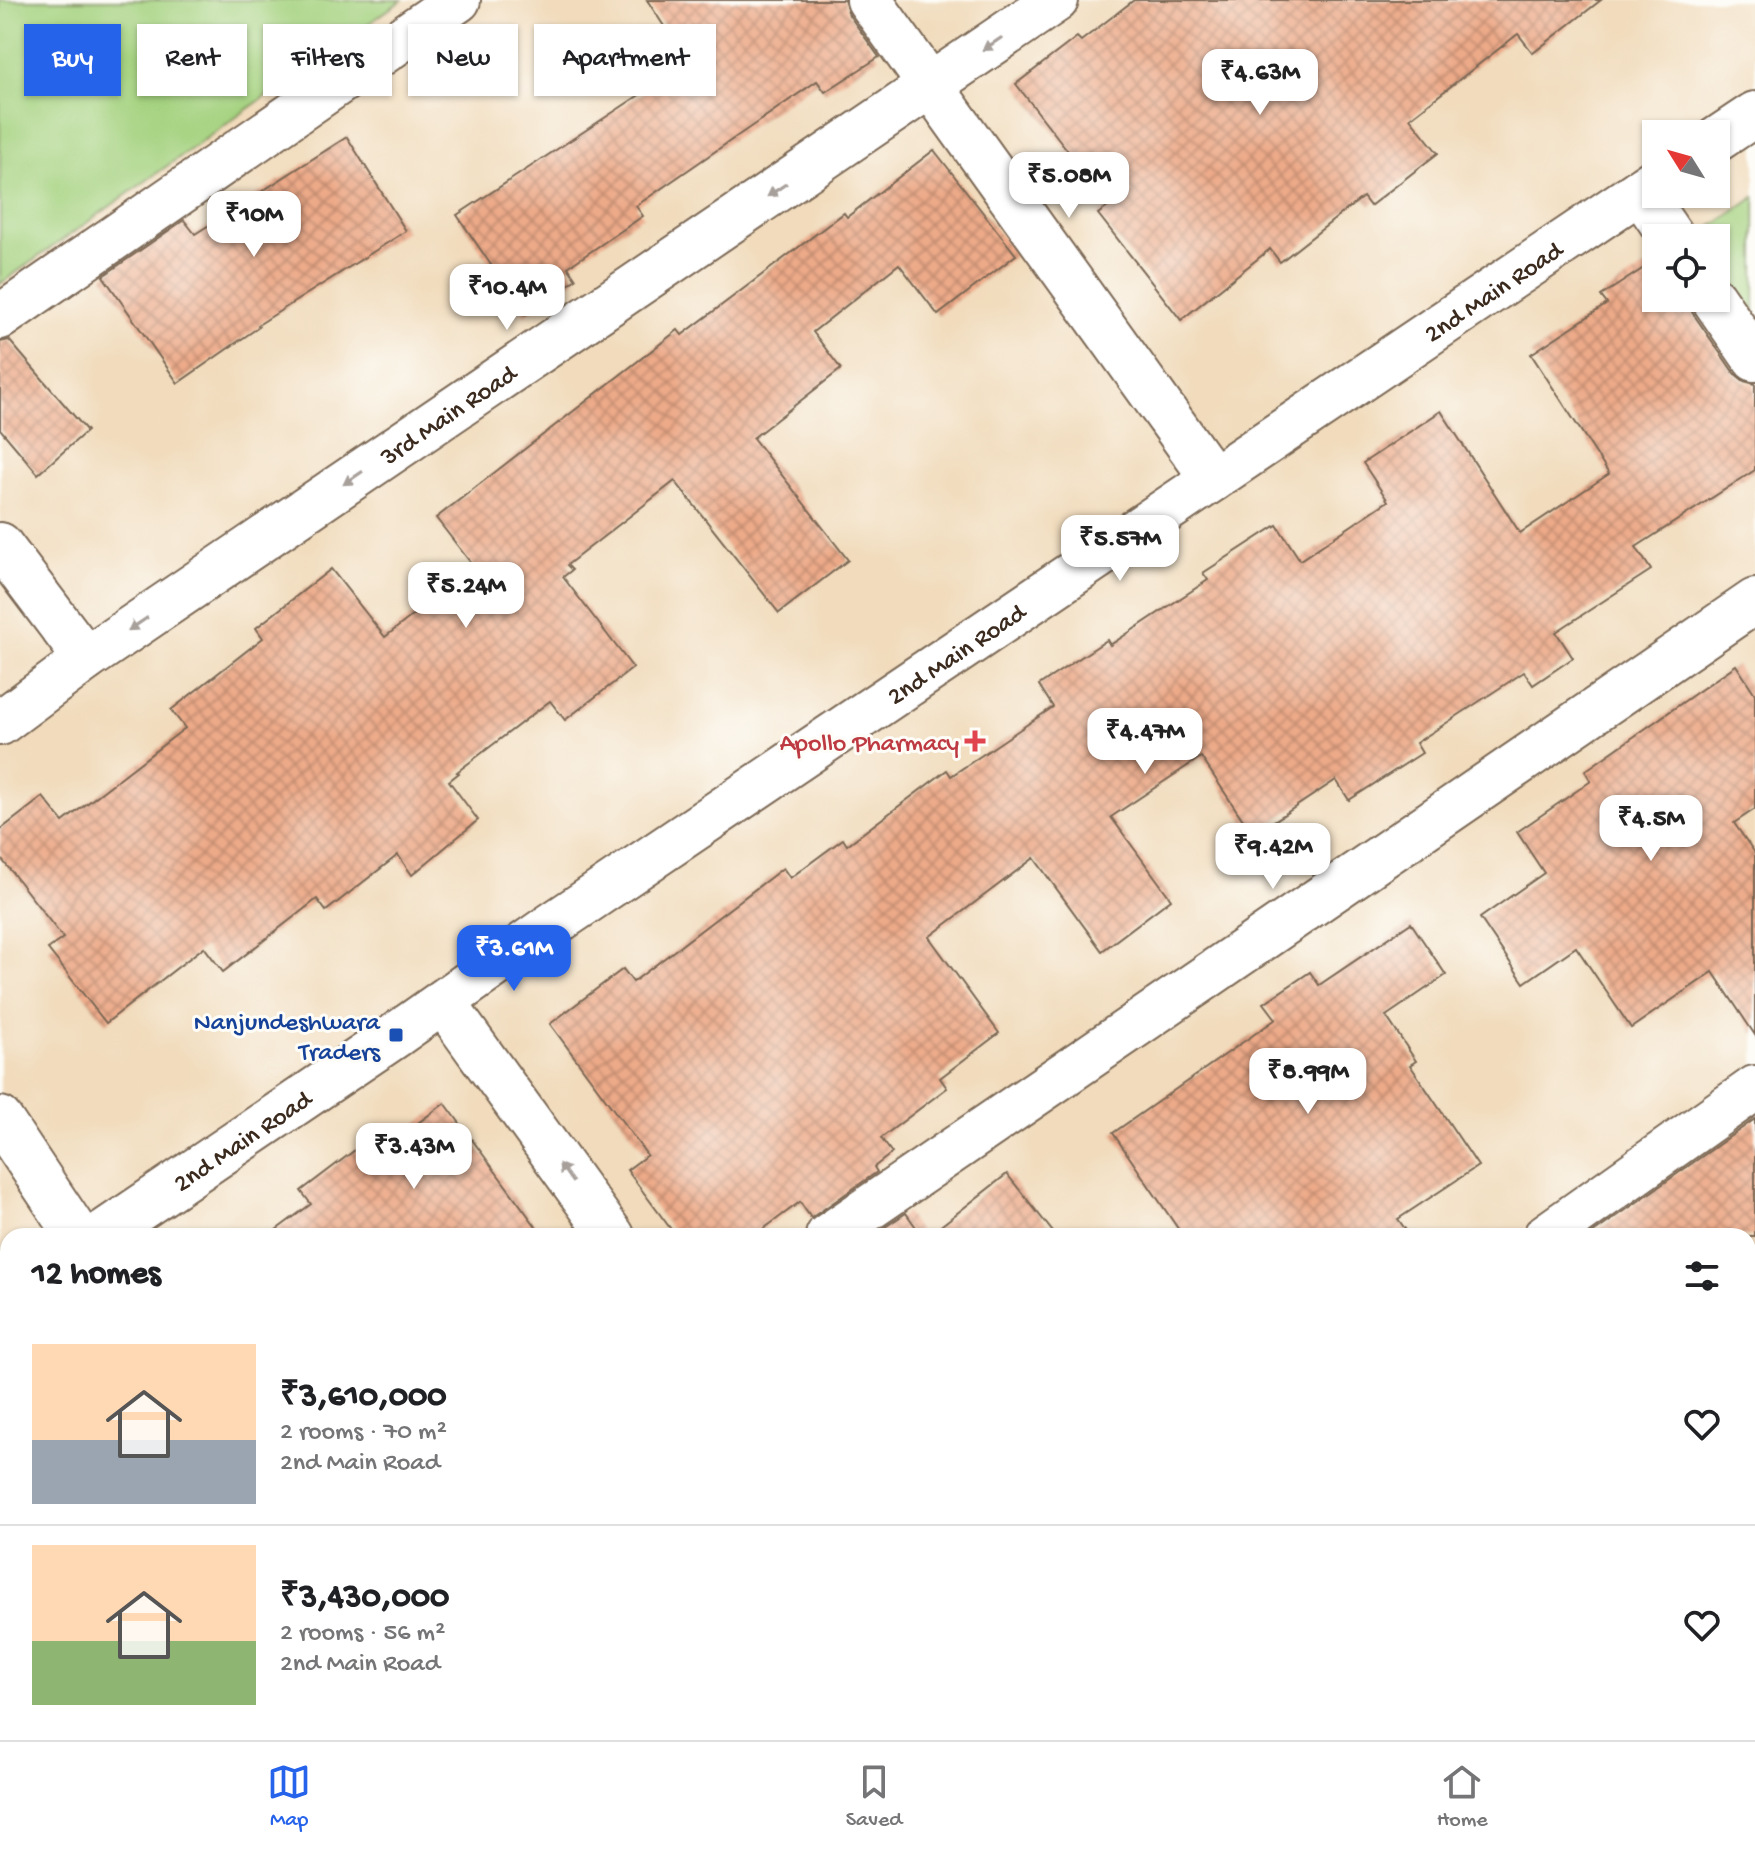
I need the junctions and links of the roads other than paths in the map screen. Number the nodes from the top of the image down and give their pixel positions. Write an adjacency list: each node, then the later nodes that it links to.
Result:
1 (458, 0): 9 (street)
2 (869, 0): 4 (street)
3 (1056, 0): 4 (street, 3rd Main Road, one-way to 4)
4 (930, 86): 11 (street); 14 (street, 3rd Main Road, one-way to 14)
5 (1755, 114): 6 (street)
6 (1730, 131)
7 (1642, 190): 11 (street, 2nd Main Road)
8 (1723, 312): 10 (street)
9 (0, 317)
10 (1755, 359)
11 (1213, 479): 16 (street, 2nd Main Road)
12 (0, 545): 14 (street)
13 (1755, 601): 22 (street)
14 (86, 659): 15 (street, 3rd Main Road)
15 (0, 723)
16 (443, 1002): 20 (street, 2nd Main Road); 21 (street, one-way to 16)
17 (1755, 1088): 23 (street)
18 (0, 1119): 19 (street)
19 (73, 1228)
20 (111, 1228)
21 (606, 1228)
22 (840, 1228)
23 (1557, 1228)

